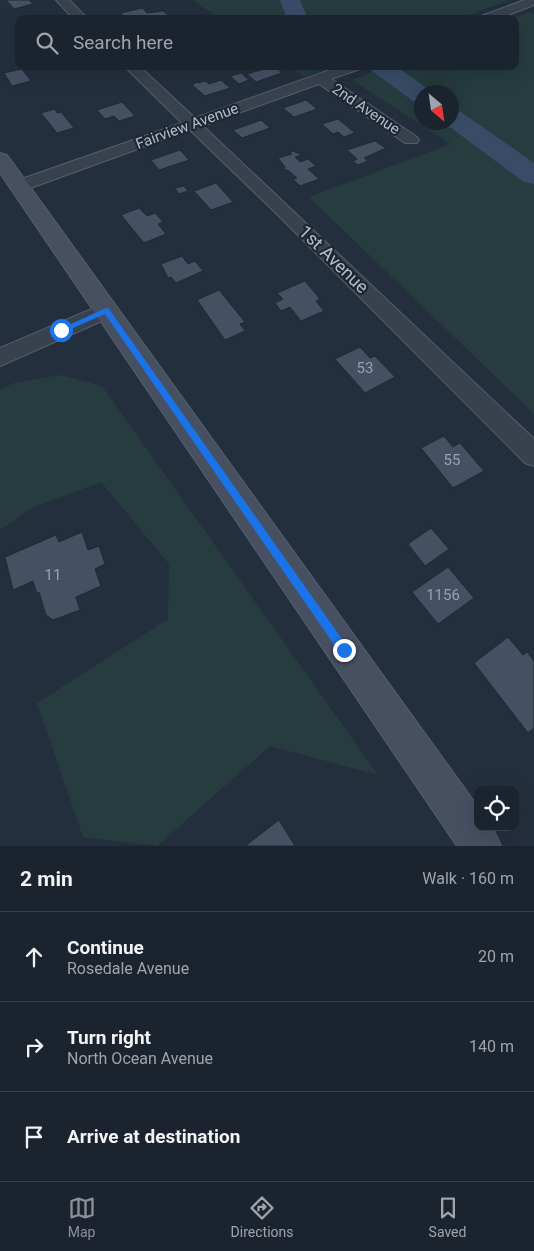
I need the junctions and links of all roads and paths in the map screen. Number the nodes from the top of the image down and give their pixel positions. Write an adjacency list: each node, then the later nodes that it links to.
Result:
1 (62, 0): 3 (street)
2 (533, 3): 4 (street)
3 (78, 15)
4 (498, 15)
5 (135, 70): 8 (street, 1st Avenue)
6 (345, 70): 7 (street, Fairview Avenue)
7 (321, 79): 8 (street, Fairview Avenue); 9 (street, 2nd Avenue)
8 (192, 125): 11 (street, Fairview Avenue); 14 (street, 1st Avenue)
9 (411, 140)
10 (0, 159): 11 (main road)
11 (19, 186): 12 (main road)
12 (106, 311): 13 (street); 15 (main road)
13 (0, 357)
14 (534, 455)
15 (482, 846)

